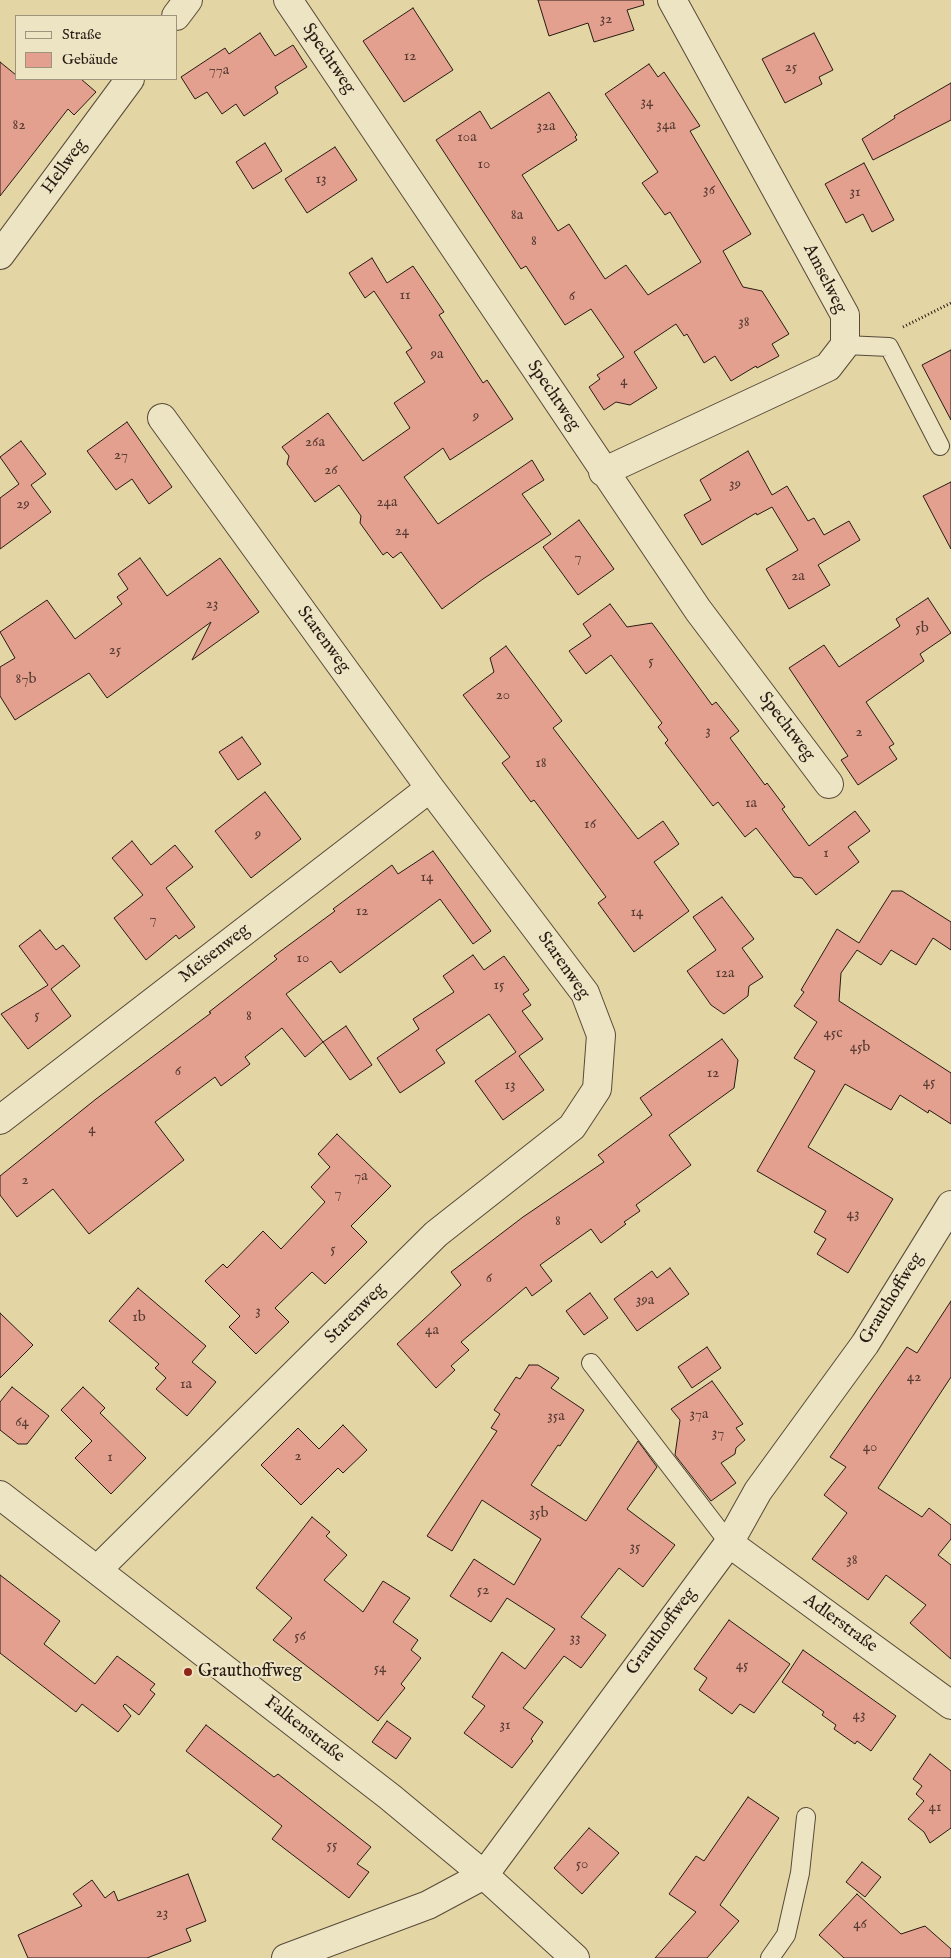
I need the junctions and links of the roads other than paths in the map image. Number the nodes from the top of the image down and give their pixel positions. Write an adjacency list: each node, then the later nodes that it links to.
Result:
1 (188, 0): 4 (street)
2 (288, 0): 10 (street, Spechtweg)
3 (672, 0): 7 (street, Amselweg)
4 (177, 15)
5 (129, 80): 6 (street, Hellweg)
6 (0, 255)
7 (857, 345): 9 (lane); 10 (street)
8 (162, 418): 12 (street, Starenweg)
9 (940, 446)
10 (603, 472): 11 (street, Spechtweg)
11 (829, 784)
12 (430, 788): 13 (street, Meisenweg); 18 (street, Starenweg)
13 (0, 1120)
14 (947, 1221): 17 (street, Grauthoffweg)
15 (591, 1363): 17 (lane)
16 (0, 1495): 18 (street, Falkenstraße)
17 (729, 1543): 19 (street, Adlerstraße); 21 (street, Grauthoffweg)
18 (97, 1570): 21 (street, Falkenstraße)
19 (951, 1706)
20 (806, 1817): 24 (lane)
21 (484, 1875): 22 (street, Grauthoffweg); 23 (street, Falkenstraße)
22 (286, 1958)
23 (575, 1958)
24 (770, 1958)

